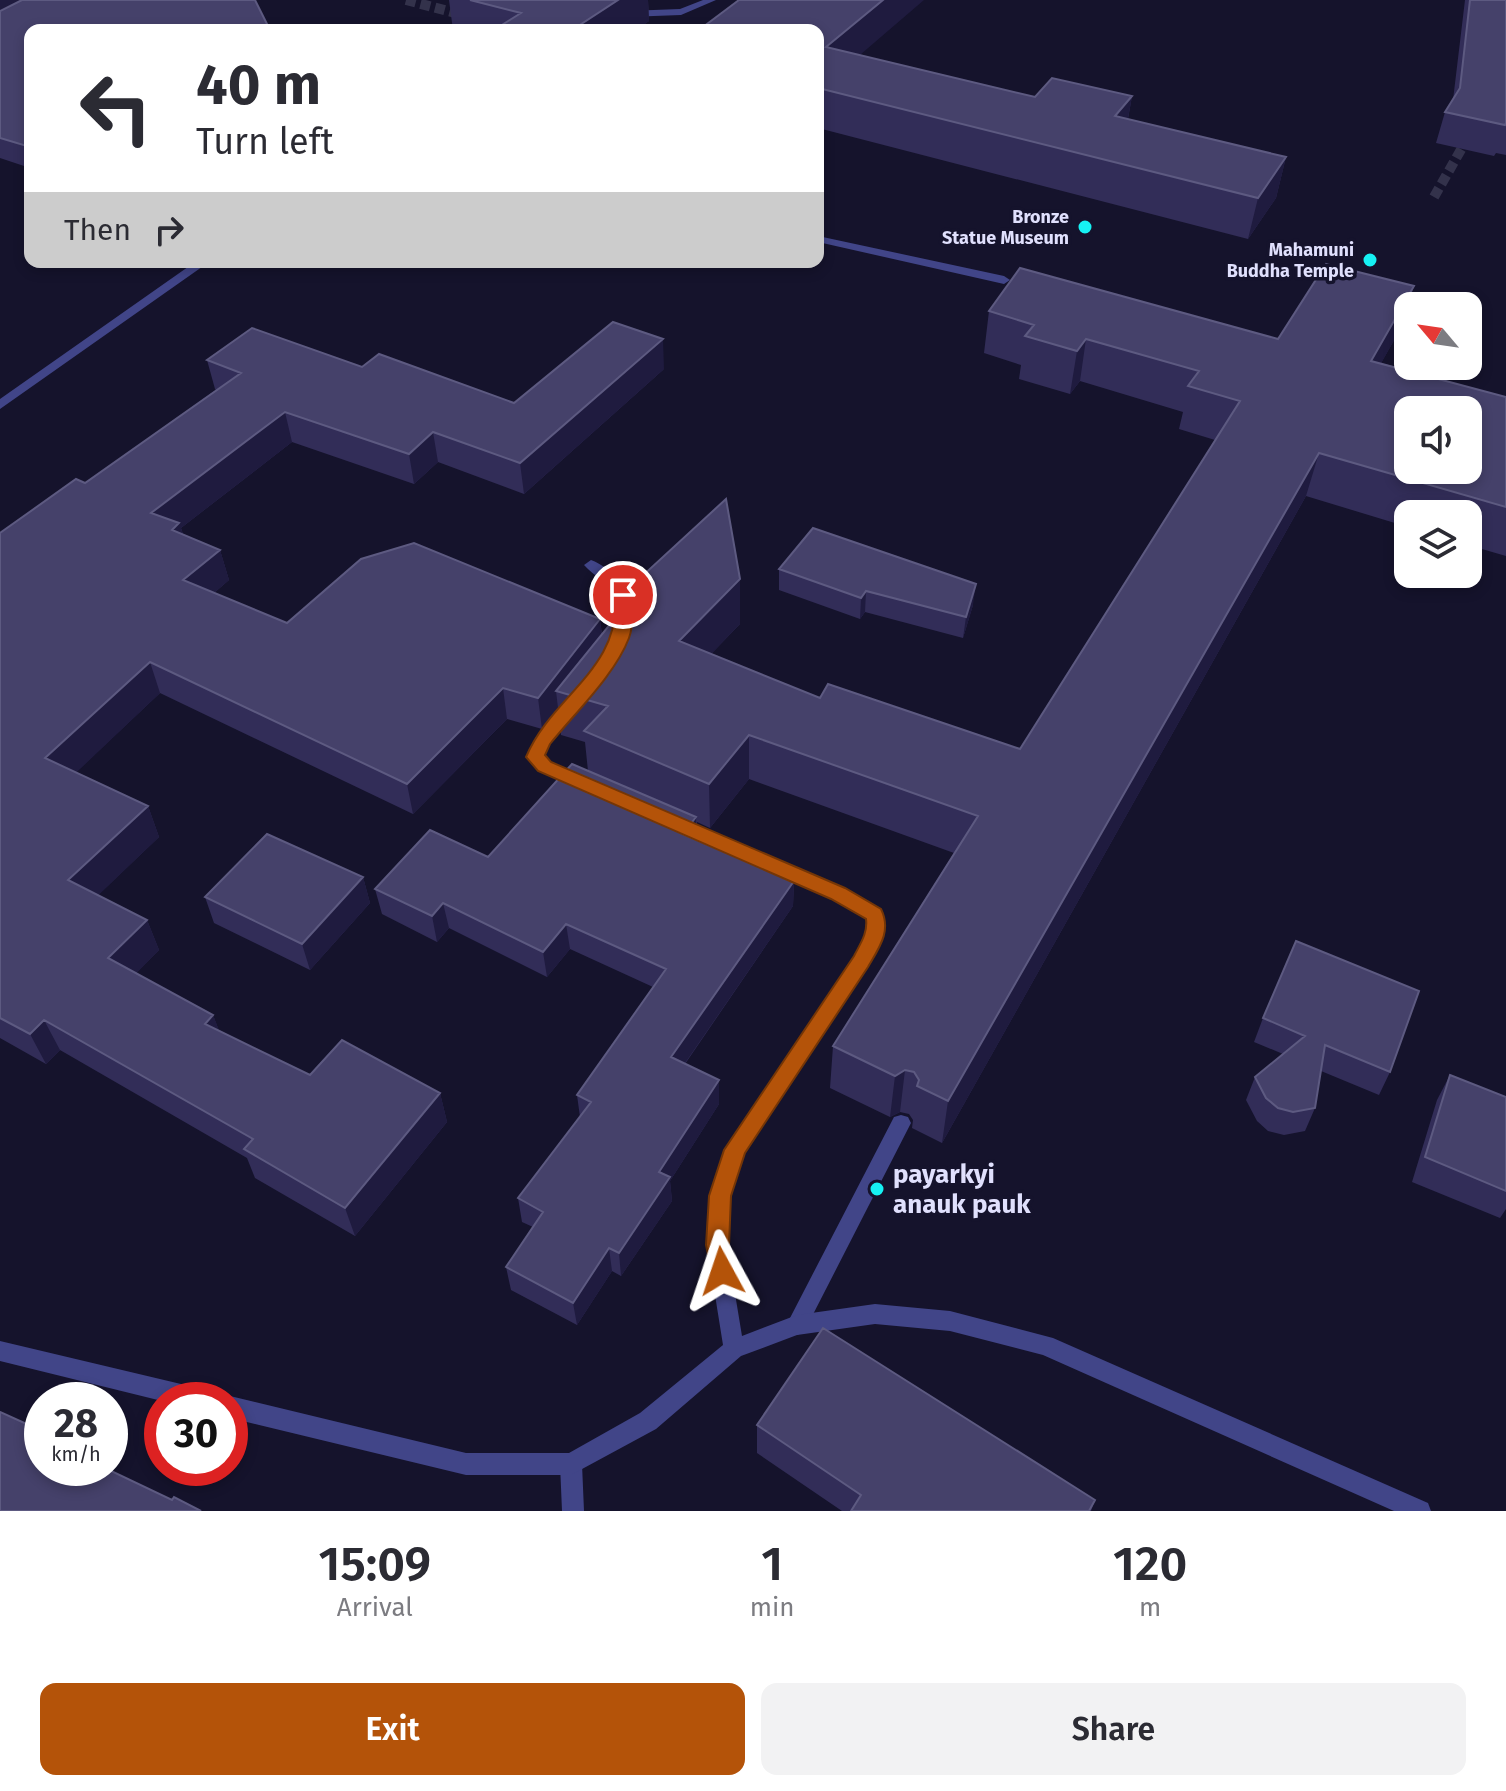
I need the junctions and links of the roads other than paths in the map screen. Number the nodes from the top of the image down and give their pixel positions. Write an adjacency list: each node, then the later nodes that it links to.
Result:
1 (711, 0): 2 (street)
2 (622, 14)
3 (824, 240): 5 (street)
4 (194, 268): 6 (street)
5 (1004, 280)
6 (0, 405)
7 (591, 565): 8 (street)
8 (620, 638)
9 (589, 685): 10 (street)
10 (605, 793)
11 (663, 818): 14 (street)
12 (901, 1123): 13 (street)
13 (797, 1325): 14 (street); 20 (street)
14 (734, 1349): 18 (street)
15 (0, 1351): 16 (street)
16 (144, 1386)
17 (248, 1411): 18 (street)
18 (571, 1464): 19 (street)
19 (573, 1511)
20 (1420, 1511)

